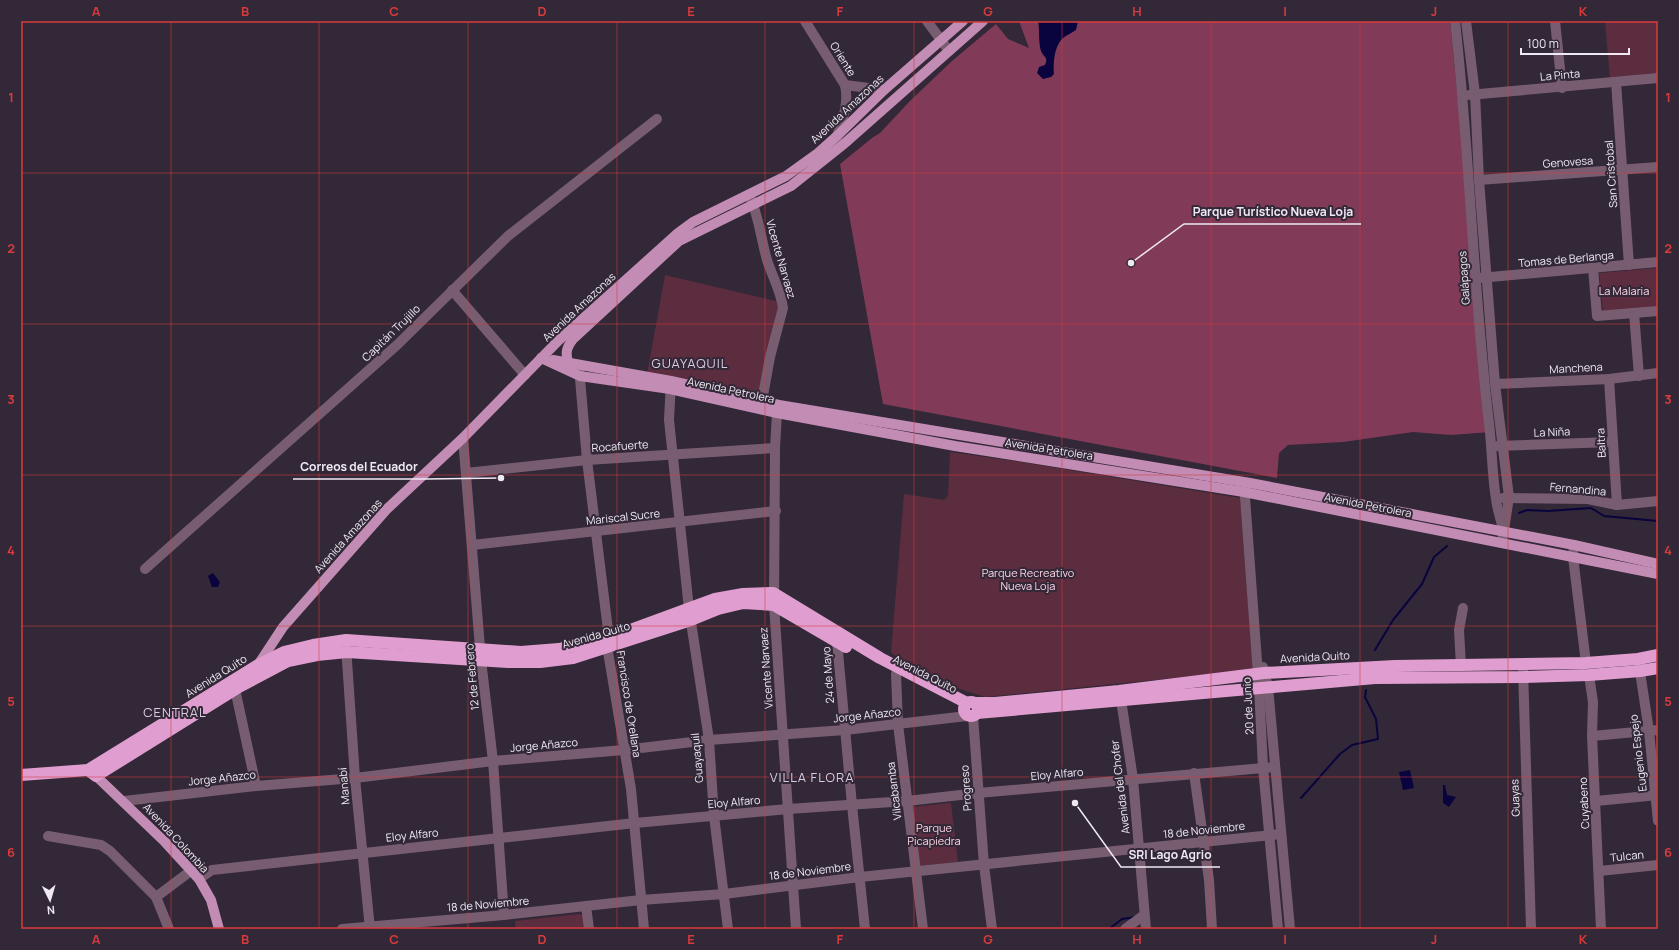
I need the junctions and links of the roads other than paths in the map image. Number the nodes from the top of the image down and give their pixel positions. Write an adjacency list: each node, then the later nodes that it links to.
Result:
1 (805, 21): 12 (street, Oriente)
2 (927, 21): 8 (street)
3 (963, 21): 8 (main road, Avenida Amazonas)
4 (983, 21): 9 (main road, Avenida Amazonas)
5 (1456, 21): 16 (street, Galápagos)
6 (1466, 21): 15 (street, Galápagos)
7 (1555, 21): 13 (street)
8 (941, 40): 9 (street); 14 (main road, Avenida Amazonas)
9 (949, 51): 23 (main road, Avenida Amazonas)
10 (1658, 78): 11 (street, La Pinta)
11 (1616, 82): 13 (street, La Pinta); 20 (street, San Cristobal)
12 (845, 85): 14 (street); 18 (street, Oriente)
13 (1562, 88): 15 (street, La Pinta)
14 (884, 90): 18 (main road, Avenida Amazonas)
15 (1474, 94): 16 (street, La Pinta); 21 (street, Galápagos)
16 (1464, 95): 27 (street, Galápagos)
17 (658, 119): 29 (street, Capitán Trujillo)
18 (837, 136): 22 (main road, Avenida Amazonas)
19 (1658, 168): 20 (street, Genovesa)
20 (1623, 170): 21 (street, Genovesa); 25 (street, San Cristobal)
21 (1479, 180): 28 (street, Galápagos)
22 (749, 194): 23 (street, Vicente Narvaez); 32 (main road, Avenida Amazonas)
23 (754, 205): 33 (main road, Avenida Amazonas); 42 (street, Vicente Narvaez)
24 (1658, 262): 25 (street, Tomas de Berlanga)
25 (1629, 265): 26 (street, Tomas de Berlanga)
26 (1593, 268): 28 (street, Tomas de Berlanga); 31 (street)
27 (1476, 278): 28 (street, Tomas de Berlanga); 46 (street, Galápagos)
28 (1486, 278): 40 (street, Galápagos)
29 (452, 290): 36 (street); 66 (street, Capitán Trujillo)
30 (1658, 311): 31 (street)
31 (1634, 313): 38 (street)
32 (541, 358): 33 (main road, Avenida Petrolera); 36 (main road, Avenida Amazonas); 37 (main road, Avenida Petrolera)
33 (568, 362): 34 (main road, Avenida Petrolera)
34 (579, 364): 37 (street, Francisco de Orellana); 41 (main road, Avenida Petrolera)
35 (1658, 373): 38 (street, Manchena)
36 (525, 375): 44 (main road, Avenida Amazonas)
37 (580, 376): 41 (main road, Avenida Petrolera); 50 (street, Francisco de Orellana)
38 (1639, 376): 39 (street, Manchena)
39 (1609, 379): 40 (street, Manchena); 45 (street, Baltra)
40 (1495, 384): 47 (street, Galápagos)
41 (671, 385): 42 (main road, Avenida Petrolera); 43 (main road, Avenida Petrolera); 49 (street, Guayaquil)
42 (762, 401): 43 (main road, Avenida Petrolera)
43 (778, 409): 48 (street, Vicente Narvaez); 52 (main road, Avenida Petrolera)
44 (463, 438): 51 (street, 12 de Febrero); 78 (main road, Avenida Amazonas)
45 (1613, 442): 47 (street, La Niña); 56 (street, Baltra)
46 (1492, 446): 47 (street, La Niña); 54 (street, Galápagos)
47 (1503, 446): 53 (street, Galápagos)
48 (775, 448): 49 (street, Rocafuerte); 57 (street, Vicente Narvaez)
49 (673, 454): 50 (street, Rocafuerte); 58 (street, Guayaquil)
50 (588, 460): 51 (street, Rocafuerte); 60 (street, Francisco de Orellana)
51 (466, 473): 62 (street, 12 de Febrero)
52 (1247, 488): 59 (main road, Avenida Petrolera); 61 (main road, Avenida Petrolera); 83 (street, 20 de Junio)
53 (1509, 497): 54 (street, Fernandina); 56 (street, Fernandina); 59 (street, Galápagos)
54 (1496, 498): 59 (street, Galápagos)
55 (1658, 502): 56 (street, Fernandina)
56 (1617, 505)
57 (776, 511): 58 (street, Mariscal Sucre); 68 (street, Vicente Narvaez)
58 (681, 522): 60 (street, Mariscal Sucre); 71 (street, Guayaquil)
59 (1503, 531): 61 (street, Galápagos); 63 (main road, Avenida Petrolera)
60 (597, 532): 62 (street, Mariscal Sucre); 73 (street, Francisco de Orellana)
61 (1502, 543): 64 (main road, Avenida Petrolera)
62 (472, 545): 75 (street, 12 de Febrero)
63 (1574, 545): 64 (street); 65 (main road, Avenida Petrolera)
64 (1573, 557): 67 (main road, Avenida Petrolera); 77 (street)
65 (1658, 564)
66 (144, 569)
67 (1658, 574)
68 (773, 593): 69 (street, Vicente Narvaez); 71 (highway, Avenida Quito); 72 (highway, Avenida Quito)
69 (774, 605): 71 (highway, Avenida Quito); 72 (highway, Avenida Quito); 93 (street, Vicente Narvaez)
70 (1463, 608): 80 (street)
71 (690, 615): 73 (highway, Avenida Quito); 95 (street, Guayaquil)
72 (839, 638): 84 (highway, Avenida Quito); 89 (highway, Avenida Quito); 91 (street, 24 de Mayo)
73 (608, 642): 75 (highway, Avenida Quito); 96 (street, Francisco de Orellana)
74 (346, 646): 75 (highway, Avenida Quito); 78 (highway, Avenida Quito); 87 (highway, Avenida Quito); 103 (street, Manabí)
75 (481, 654): 97 (street, 12 de Febrero)
76 (1658, 655): 79 (highway, Avenida Quito)
77 (1586, 663): 79 (highway, Avenida Quito); 82 (highway, Avenida Quito)
78 (258, 665): 100 (highway, Avenida Quito)
79 (1639, 665): 81 (highway, Avenida Quito); 85 (highway, Avenida Quito); 92 (street, Eugenio Espejo)
80 (1461, 666): 82 (highway, Avenida Quito); 83 (highway, Avenida Quito)
81 (1658, 668)
82 (1523, 671): 85 (highway, Avenida Quito); 86 (highway, Avenida Quito); 153 (street, Guayas)
83 (1261, 673): 86 (street, 20 de Junio); 88 (highway, Avenida Quito)
84 (896, 674): 89 (highway, Avenida Quito); 90 (street, Vilcabamba)
85 (1589, 675): 94 (street, Cuyabeno)
86 (1263, 687): 88 (highway, Avenida Quito); 98 (street, 20 de Junio); 99 (street, 20 de Junio)
87 (235, 689): 100 (highway, Avenida Quito); 105 (street)
88 (1120, 696): 89 (highway, Avenida Quito); 104 (street, Avenida del Chofer)
89 (971, 710): 90 (street, Jorge Añazco); 106 (street, Progreso)
90 (898, 724): 91 (street, Jorge Añazco); 109 (street, Vilcabamba)
91 (845, 730): 93 (street, Jorge Añazco); 111 (street, 24 de Mayo)
92 (1653, 730): 94 (street); 107 (street, Eugenio Espejo)
93 (783, 735): 95 (street, Jorge Añazco); 112 (street, Vicente Narvaez)
94 (1592, 736): 110 (street, Cuyabeno)
95 (709, 740): 96 (street, Jorge Añazco); 113 (street, Guayaquil)
96 (624, 750): 97 (street, Jorge Añazco); 115 (street, Francisco de Orellana)
97 (493, 761): 103 (street, Jorge Añazco); 119 (street, 12 de Febrero)
98 (1263, 767): 99 (street, Eloy Alfaro); 101 (street, Eloy Alfaro); 116 (street, 20 de Junio)
99 (1275, 767): 117 (street, 20 de Junio)
100 (92, 773): 102 (highway); 108 (main road, Avenida Colombia)
101 (1194, 773): 104 (street, Eloy Alfaro); 120 (street)
102 (21, 776)
103 (355, 778): 105 (street, Jorge Añazco); 122 (street, Manabí)
104 (1132, 779): 106 (street, Eloy Alfaro); 121 (street, Avenida del Chofer)
105 (256, 786): 108 (street, Jorge Añazco)
106 (978, 793): 109 (street, Eloy Alfaro); 123 (street, Progreso)
107 (1657, 795): 110 (street); 114 (street, Eugenio Espejo)
108 (124, 801): 125 (main road, Avenida Colombia)
109 (907, 801): 111 (street, Eloy Alfaro); 127 (street, Vilcabamba)
110 (1596, 801): 126 (street, Cuyabeno)
111 (852, 805): 112 (street, Eloy Alfaro); 128 (street, 24 de Mayo)
112 (788, 809): 113 (street, Eloy Alfaro); 130 (street, Vicente Narvaez)
113 (714, 816): 115 (street, Eloy Alfaro); 131 (street, Guayaquil)
114 (1658, 821)
115 (635, 823): 119 (street, Eloy Alfaro); 133 (street, Francisco de Orellana)
116 (1269, 834): 117 (street, 18 de Noviembre); 120 (street, 18 de Noviembre); 151 (street, 20 de Junio)
117 (1281, 834): 152 (street, 20 de Junio)
118 (48, 836): 132 (street)
119 (499, 837): 122 (street, Eloy Alfaro); 136 (street, 12 de Febrero)
120 (1204, 842): 121 (street, 18 de Noviembre); 150 (street)
121 (1139, 849): 123 (street, 18 de Noviembre); 135 (street, Avenida del Chofer)
122 (362, 852): 129 (street, Eloy Alfaro); 137 (street, Manabí)
123 (984, 865): 127 (street, 18 de Noviembre); 147 (street, Progreso)
124 (1658, 865): 126 (street, Tulcan)
125 (192, 870): 129 (main road, Avenida Colombia); 132 (street)
126 (1599, 871): 154 (street, Cuyabeno)
127 (916, 872): 128 (street, 18 de Noviembre); 146 (street, Vilcabamba)
128 (860, 877): 130 (street, 18 de Noviembre); 145 (street, 24 de Mayo)
129 (200, 879): 139 (main road, Avenida Colombia)
130 (792, 885): 131 (street, 18 de Noviembre); 144 (street, Vicente Narvaez)
131 (724, 894): 133 (street, 18 de Noviembre); 143 (street, Guayaquil)
132 (156, 897): 138 (street)
133 (641, 900): 134 (street, 18 de Noviembre); 142 (street, Francisco de Orellana)
134 (586, 906): 136 (street, 18 de Noviembre); 141 (street)
135 (1144, 914): 148 (street); 149 (street, Avenida del Chofer)
136 (504, 915): 137 (street, 18 de Noviembre)
137 (370, 928): 140 (street, 18 de Noviembre)
138 (168, 929)
139 (219, 929)
140 (342, 929)
141 (589, 929)
142 (644, 929)
143 (728, 929)
144 (796, 929)
145 (865, 929)
146 (922, 929)
147 (992, 929)
148 (1125, 929)
149 (1146, 929)
150 (1212, 929)
151 (1278, 929)
152 (1290, 929)
153 (1531, 929)
154 (1601, 929)

